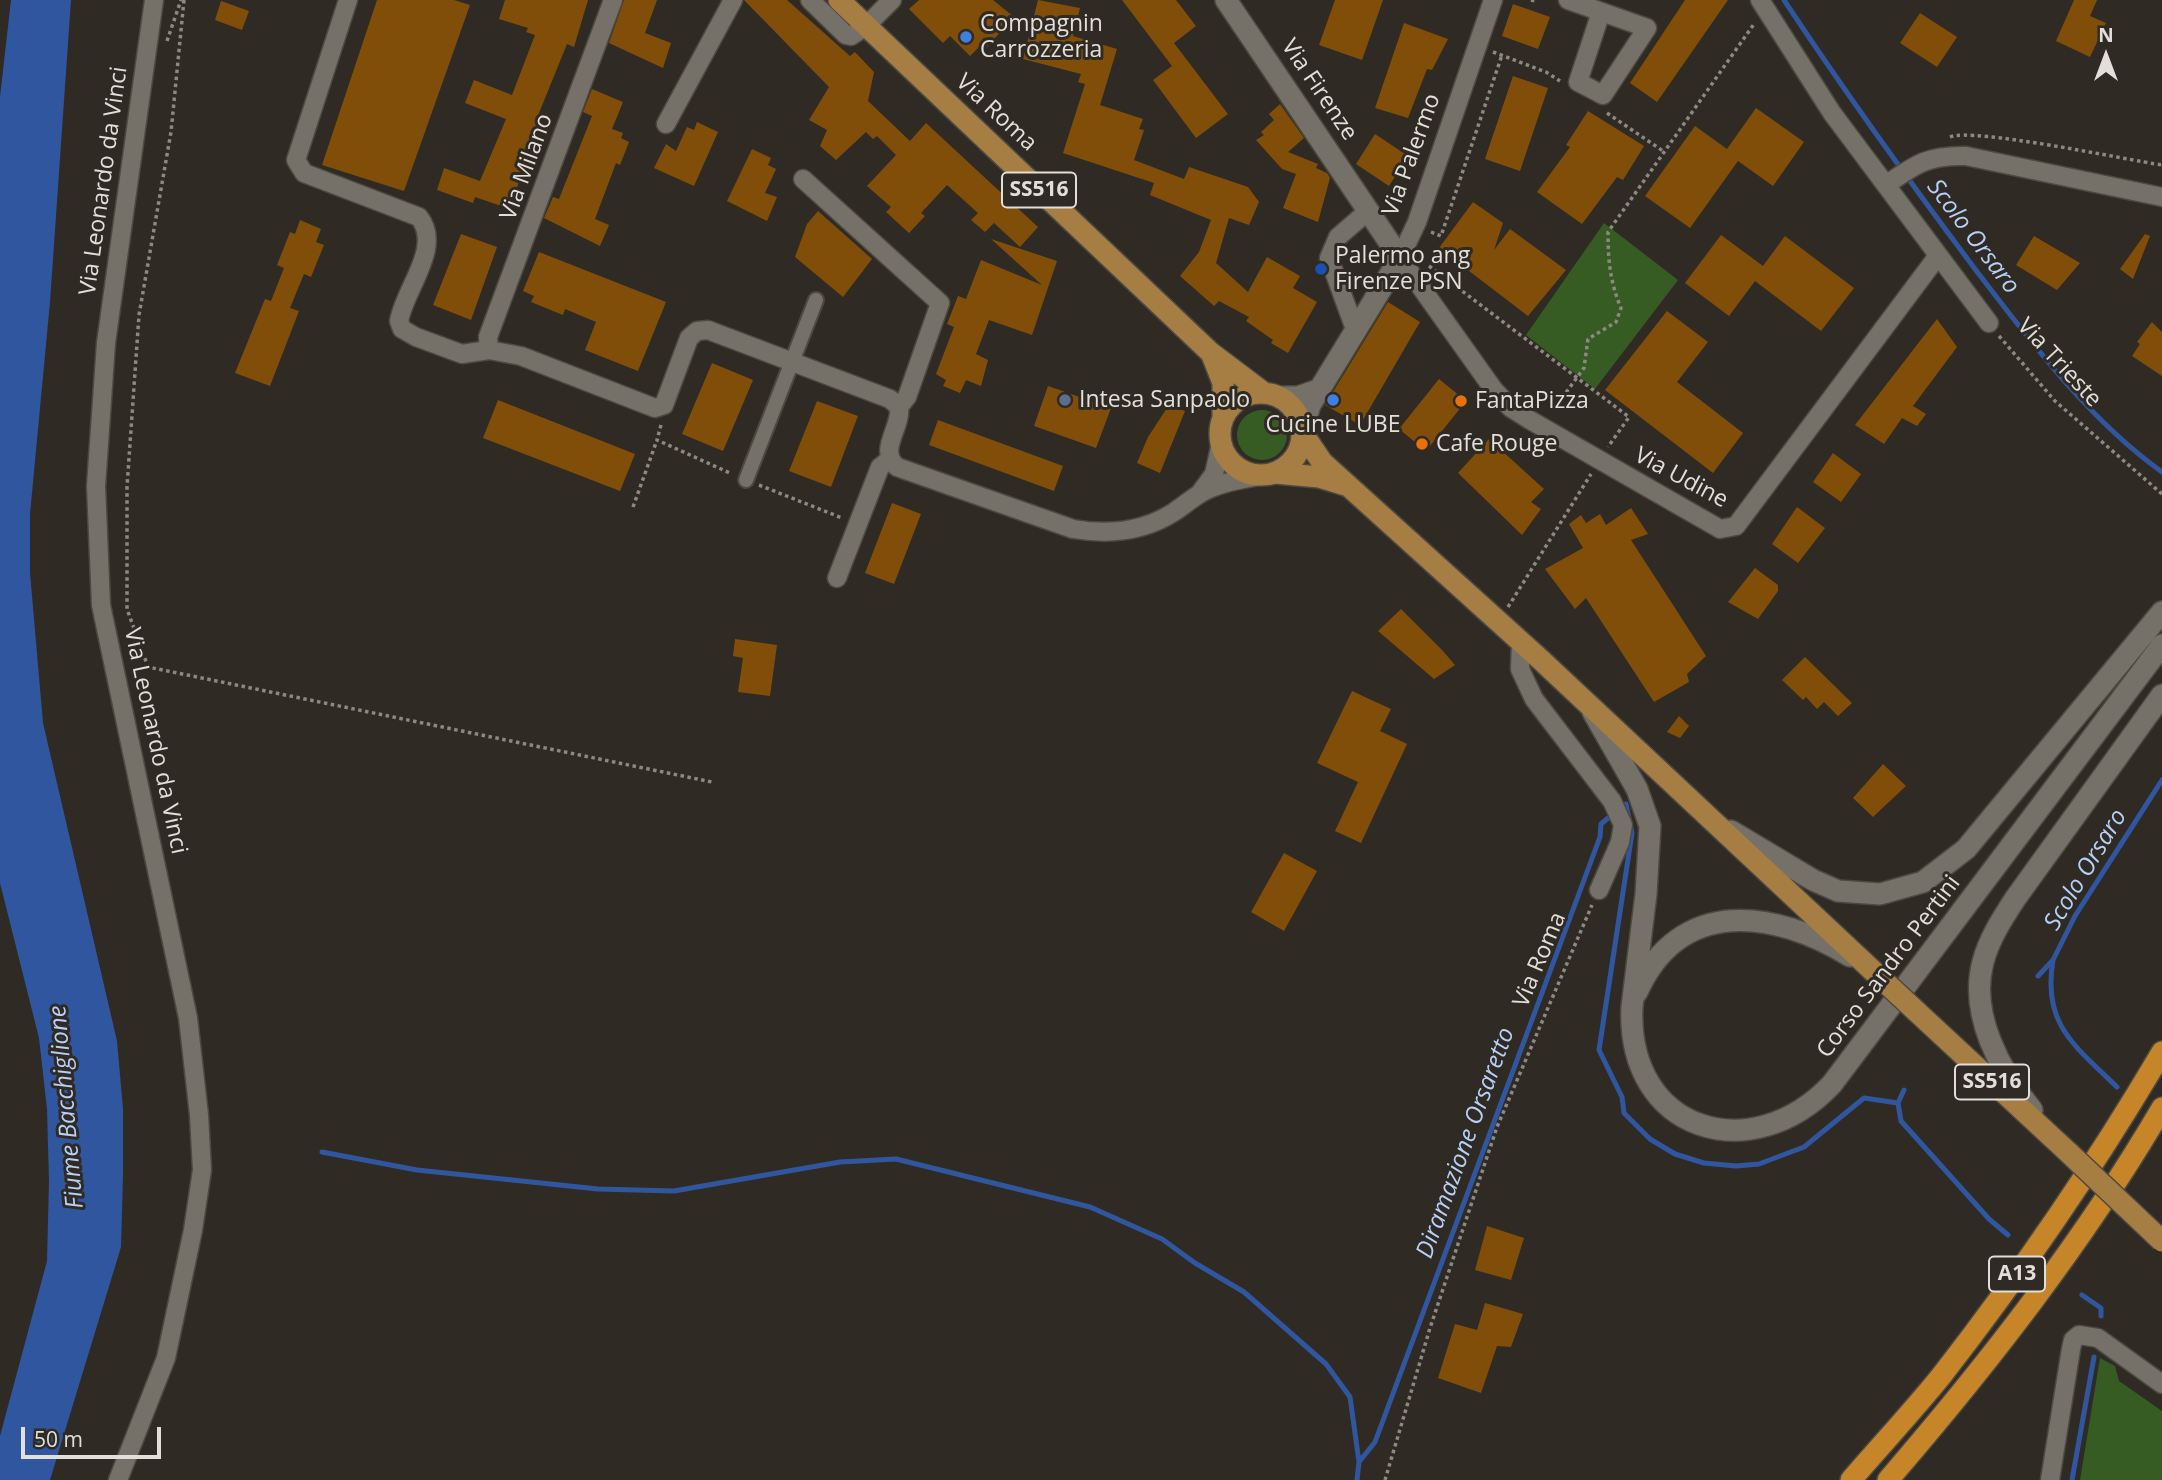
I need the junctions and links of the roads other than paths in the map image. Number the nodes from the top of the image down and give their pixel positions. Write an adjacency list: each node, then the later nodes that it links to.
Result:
1 (154, 0): 53 (street, Via Leonardo da Vinci)
2 (348, 0): 24 (street)
3 (613, 0): 24 (street, Via Milano)
4 (733, 0): 14 (street)
5 (810, 0): 13 (street)
6 (839, 0): 13 (main road, Via Roma / SS516)
7 (892, 0): 13 (street)
8 (1226, 0): 18 (street, Via Firenze)
9 (1493, 0): 20 (street, Via Palermo)
10 (1568, 0): 12 (street)
11 (1763, 4): 16 (street, Via Trieste)
12 (1601, 12): 12 (street)
13 (866, 26): 25 (main road, Via Roma / SS516)
14 (666, 124)
15 (803, 179): 29 (street)
16 (1891, 181): 17 (street); 19 (street, Via Trieste)
17 (2162, 198)
18 (1368, 211): 20 (street, Via Firenze); 23 (street)
19 (1937, 257): 20 (street, Via Udine); 22 (street, Via Trieste)
20 (1401, 258): 23 (street, Via Palermo)
21 (816, 300): 26 (street)
22 (1989, 323)
23 (1356, 332): 27 (street, Via Palermo)
24 (489, 350): 26 (street)
25 (1212, 353): 28 (main road, Via Roma / SS516); 30 (main road, Via Roma / SS516)
26 (793, 363): 29 (street); 35 (street)
27 (1318, 390): 28 (street); 31 (street, Via Palermo)
28 (1272, 395): 30 (main road); 31 (main road, SS516)
29 (899, 407): 33 (street)
30 (1223, 417): 32 (main road, SS516)
31 (1303, 432): 34 (main road); 36 (main road, SS516)
32 (1221, 443): 34 (main road, SS516); 37 (street)
33 (889, 460): 37 (street); 38 (street)
34 (1267, 474): 36 (main road, SS516); 37 (street)
35 (746, 480)
36 (1350, 487): 40 (main road, SS516)
37 (1200, 493)
38 (837, 578)
39 (2162, 612): 44 (street, Corso Sandro Pertini)
40 (1521, 642): 43 (main road, SS516); 45 (street)
41 (2162, 645): 47 (street, Corso Sandro Pertini)
42 (2162, 695): 50 (street)
43 (1588, 704): 44 (main road, SS516); 47 (street, Corso Sandro Pertini)
44 (1709, 817): 46 (main road, SS516)
45 (1599, 890)
46 (1872, 970): 47 (street, Corso Sandro Pertini); 50 (main road, SS516, bridge)
47 (1632, 1007)
48 (2162, 1052): 54 (highway, A13)
49 (2162, 1108): 55 (highway, A13)
50 (2068, 1153): 51 (main road, SS516, bridge)
51 (2162, 1241)
52 (2162, 1384): 56 (street)
53 (118, 1480)
54 (1851, 1480)
55 (1888, 1480)
56 (2050, 1480)

